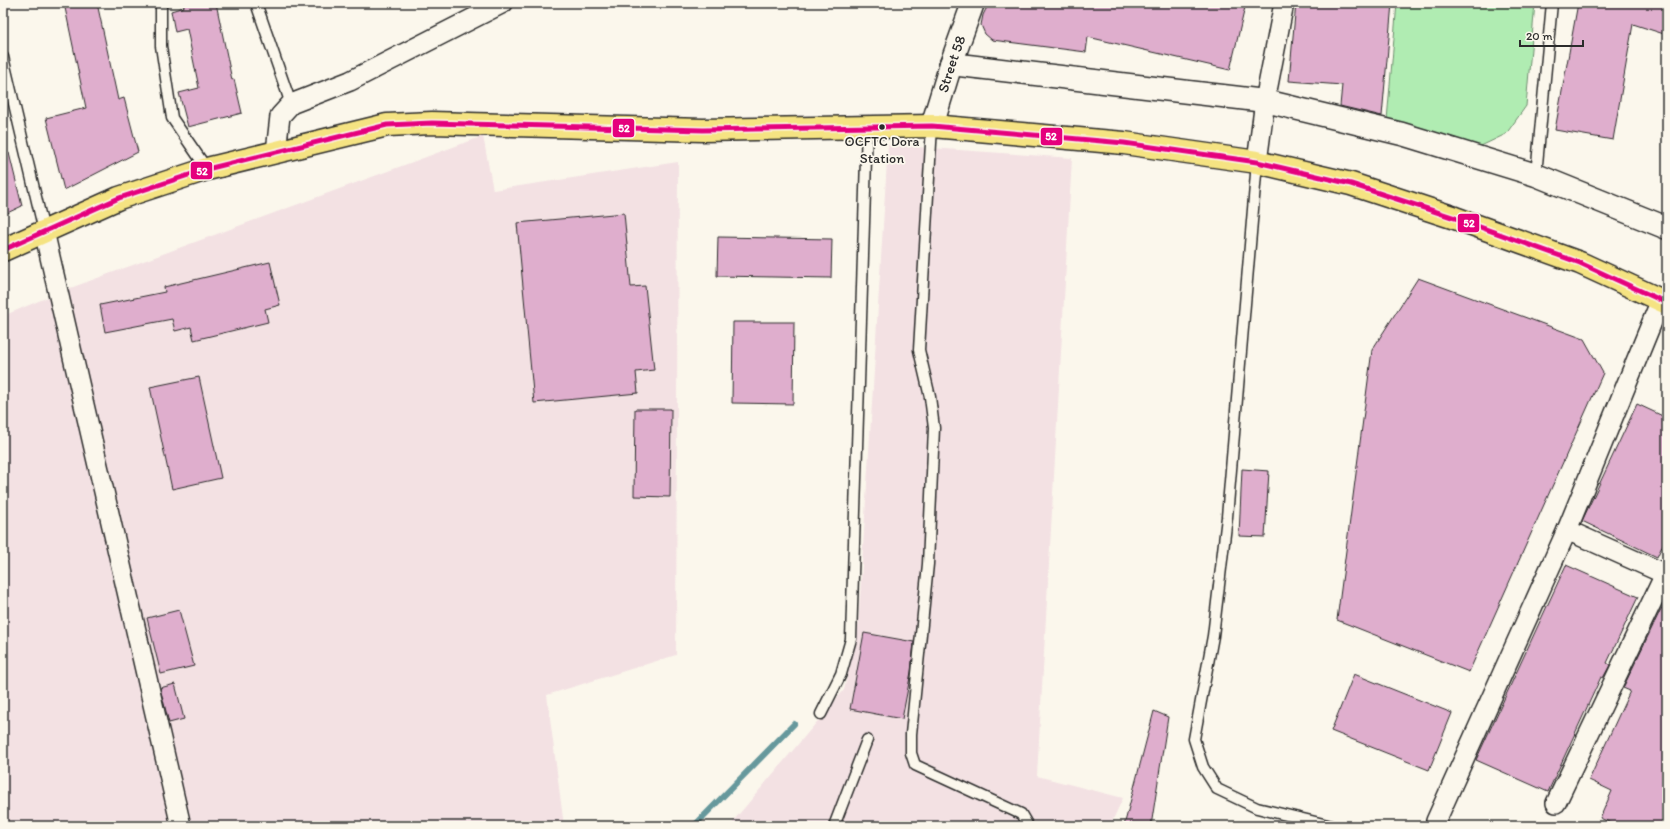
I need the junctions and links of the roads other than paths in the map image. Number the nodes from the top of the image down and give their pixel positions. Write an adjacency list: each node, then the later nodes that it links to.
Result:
1 (161, 3): 15 (lane)
2 (256, 3): 10 (lane)
3 (503, 3): 10 (street)
4 (973, 3): 8 (street, Street 58)
5 (1284, 3): 9 (street)
6 (1552, 3): 16 (lane)
7 (3, 57): 18 (lane)
8 (951, 64): 9 (street); 11 (street, Street 58)
9 (1265, 101): 14 (street); 16 (street)
10 (291, 104): 13 (street)
11 (932, 126): 12 (highway); 14 (highway); 29 (lane)
12 (867, 127): 13 (highway); 23 (lane)
13 (276, 152): 15 (highway)
14 (1257, 162): 20 (highway); 30 (lane)
15 (206, 169): 18 (highway)
16 (1536, 176): 17 (street)
17 (1667, 228)
18 (44, 231): 19 (highway); 27 (street)
19 (3, 250)
20 (1664, 302): 21 (street)
21 (1567, 530): 22 (street); 26 (street)
22 (1666, 572): 25 (street)
23 (821, 714)
24 (867, 740): 28 (lane)
25 (1556, 803)
26 (1436, 821)
27 (181, 826)
28 (834, 826)
29 (1028, 826)
30 (1332, 826)

